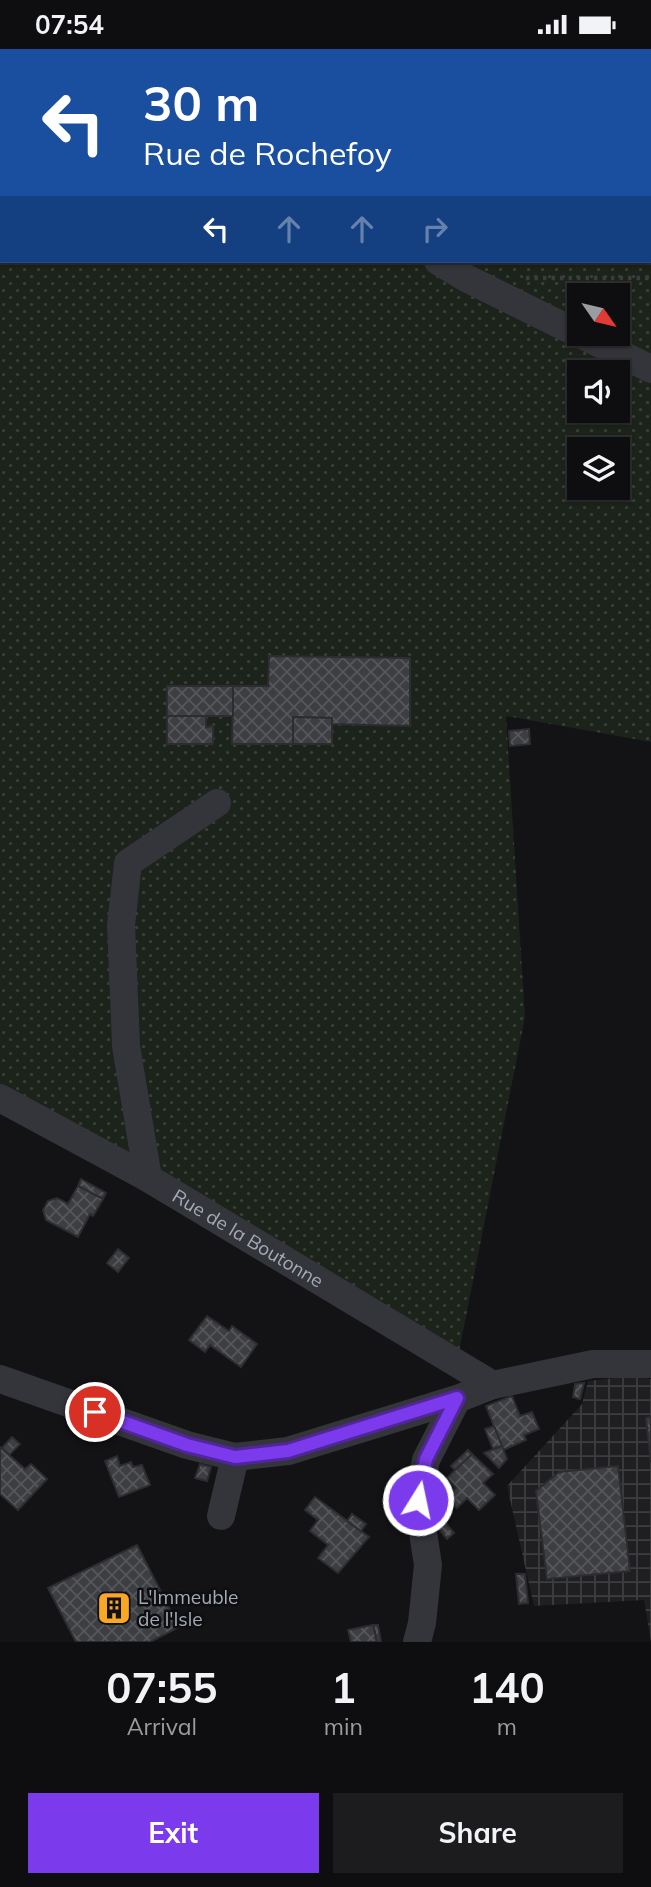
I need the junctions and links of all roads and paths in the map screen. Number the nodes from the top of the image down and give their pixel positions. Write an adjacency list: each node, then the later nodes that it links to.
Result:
1 (442, 263): 4 (street)
2 (519, 278): 3 (path)
3 (651, 278)
4 (567, 328)
5 (606, 347): 6 (street)
6 (651, 369)
7 (216, 803): 9 (street)
8 (0, 1098): 9 (street, Rue de la Boutonne)
9 (148, 1178): 12 (street, Rue de la Boutonne)
10 (651, 1364): 12 (street)
11 (0, 1379): 14 (street)
12 (493, 1385): 13 (street)
13 (457, 1398): 14 (street); 16 (street)
14 (235, 1457): 15 (street)
15 (221, 1515)
16 (417, 1642)

